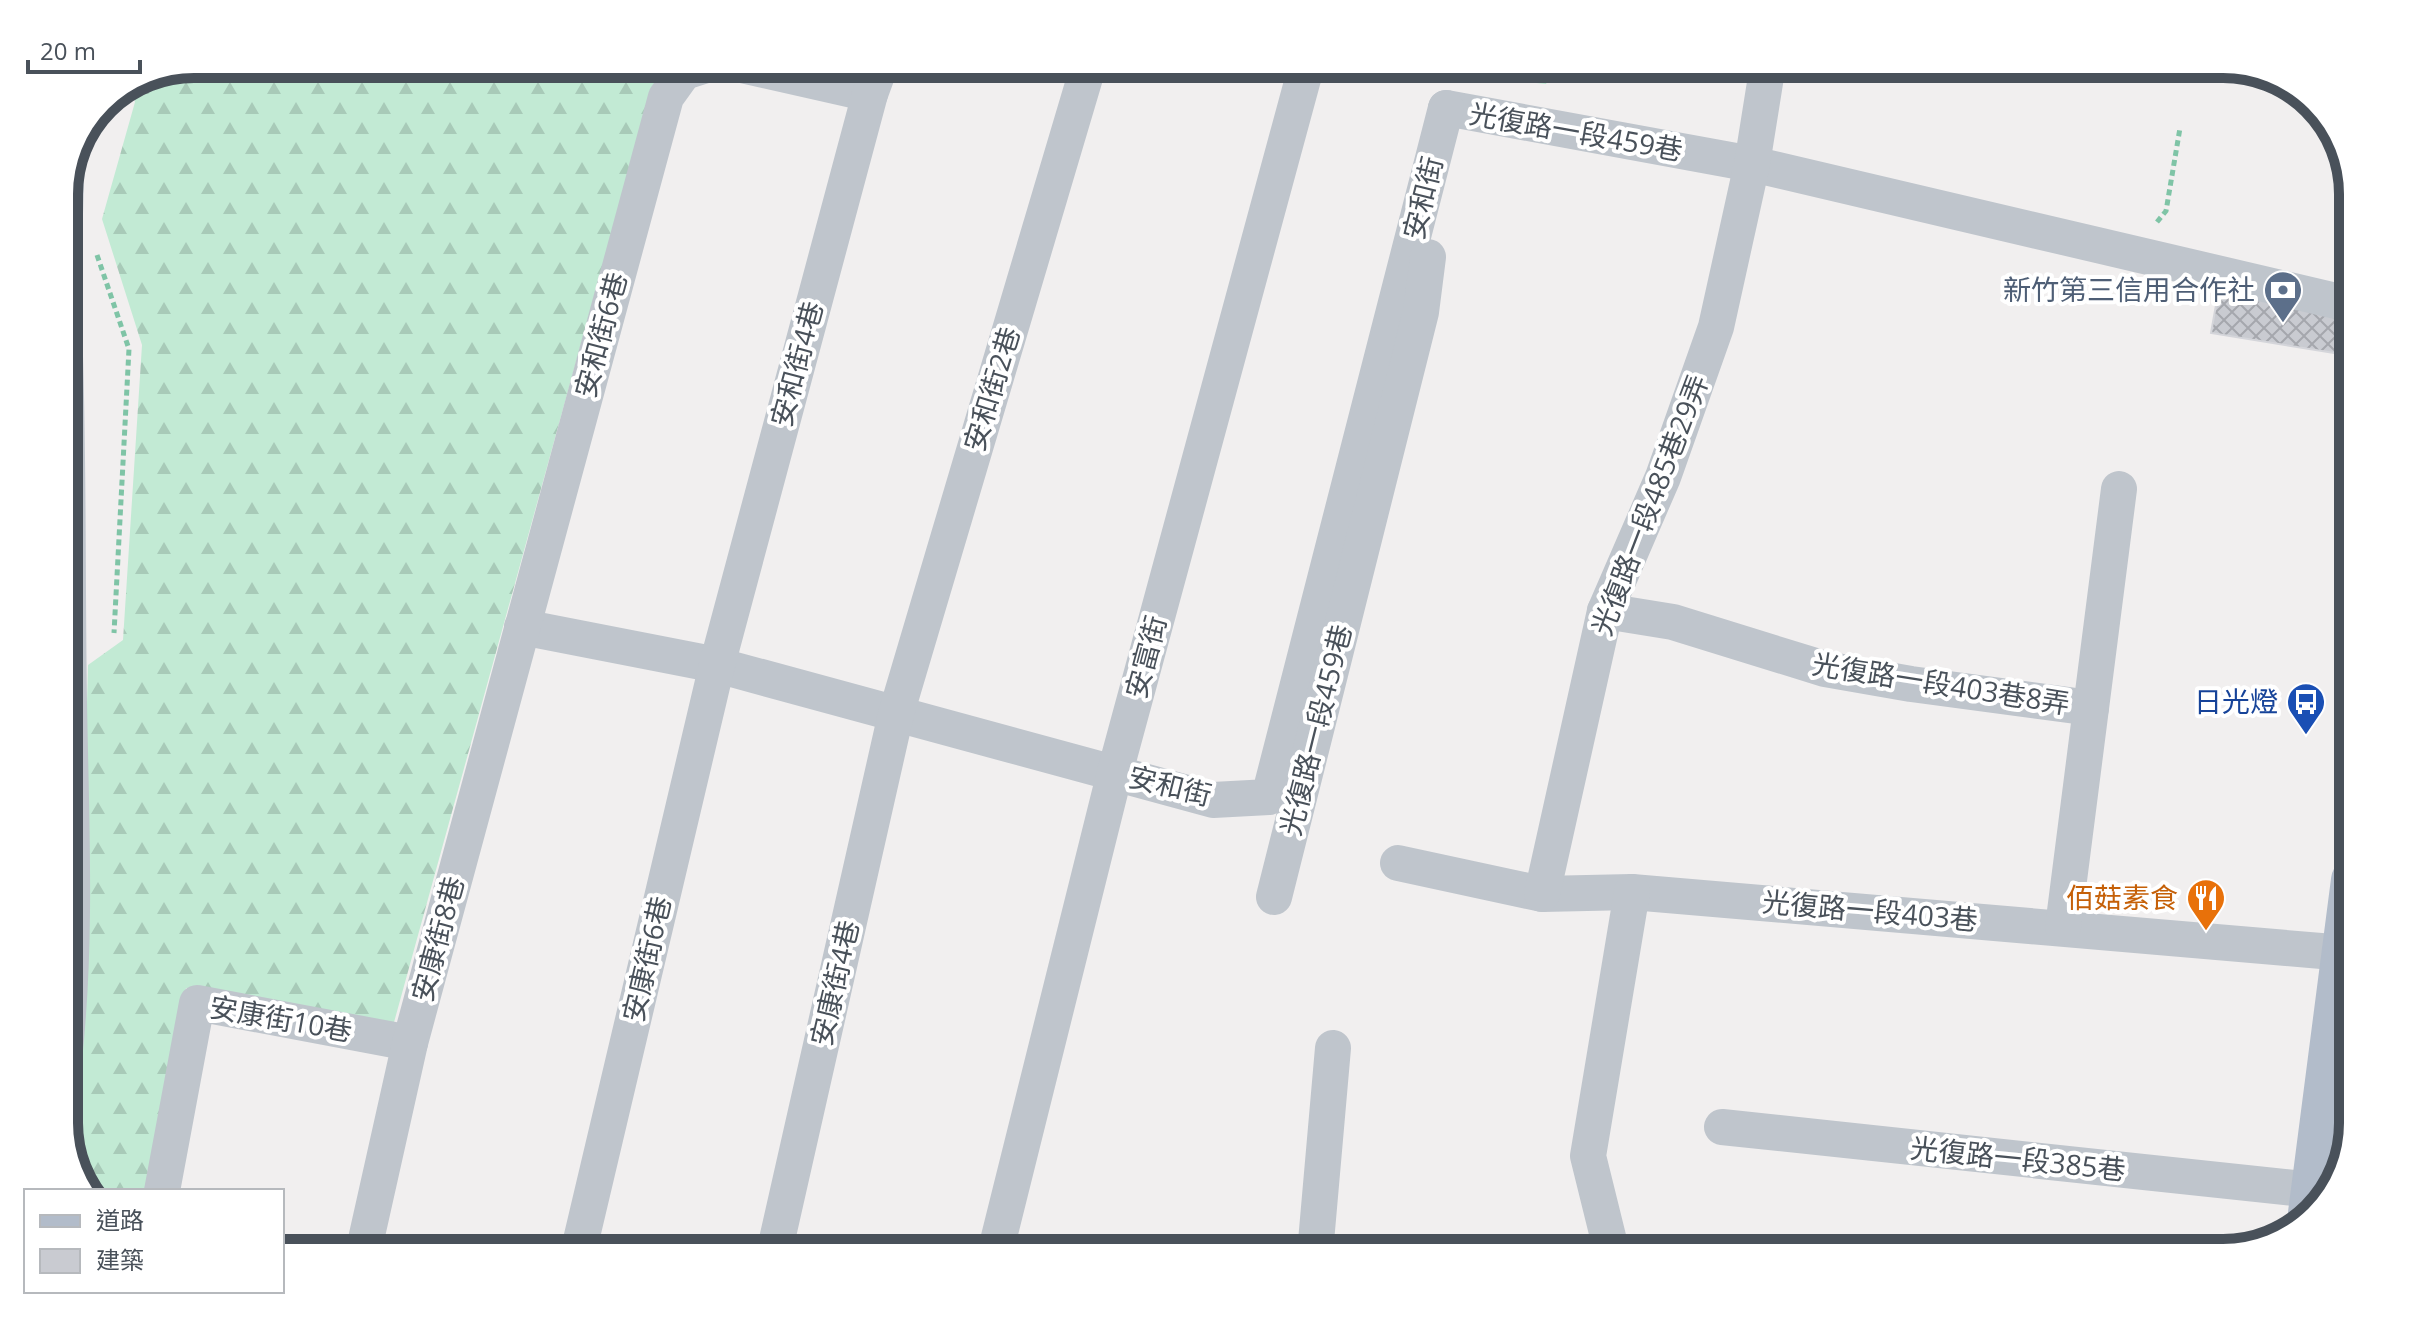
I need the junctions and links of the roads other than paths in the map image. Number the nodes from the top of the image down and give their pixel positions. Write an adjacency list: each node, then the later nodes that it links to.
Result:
1 (680, 78): 11 (street, 安和街6巷)
2 (1085, 78): 14 (street, 安和街2巷)
3 (1303, 78): 15 (street, 安富街)
4 (1766, 78): 7 (street, 光復路一段485巷29弄)
5 (875, 79): 12 (street, 安和街4巷)
6 (1446, 108): 7 (street, 光復路一段459巷); 15 (street, 安和街); 19 (street, 光復路一段459巷)
7 (1752, 164): 8 (street, 光復路一段459巷); 10 (street, 光復路一段485巷29弄)
8 (2339, 302)
9 (2119, 489): 13 (street, 光復路一段403巷8弄)
10 (1605, 611): 13 (street, 光復路一段403巷8弄); 18 (street, 光復路一段485巷29弄)
11 (522, 627): 12 (street, 安和街); 23 (street, 安康街8巷)
12 (717, 665): 14 (street, 安和街); 30 (street, 安康街6巷)
13 (2091, 708): 20 (street, 光復路一段403巷8弄)
14 (896, 714): 15 (street, 安和街); 31 (street, 安康街4巷)
15 (1115, 772): 32 (street, 安富街)
16 (1398, 863): 18 (street, 光復路一段403巷)
17 (1632, 892): 18 (street, 光復路一段403巷); 20 (street, 光復路一段403巷); 34 (street)
18 (1542, 894)
19 (1274, 897)
20 (2063, 927): 21 (street, 光復路一段403巷)
21 (2339, 952)
22 (2339, 998): 27 (main road)
23 (410, 1043): 26 (street, 安康街10巷); 29 (street, 安康街8巷)
24 (1333, 1048): 33 (street)
25 (1722, 1127): 28 (street, 光復路一段385巷)
26 (162, 1189)
27 (2313, 1195)
28 (2308, 1201)
29 (366, 1239)
30 (581, 1239)
31 (777, 1239)
32 (998, 1239)
33 (1316, 1239)
34 (1609, 1239)

